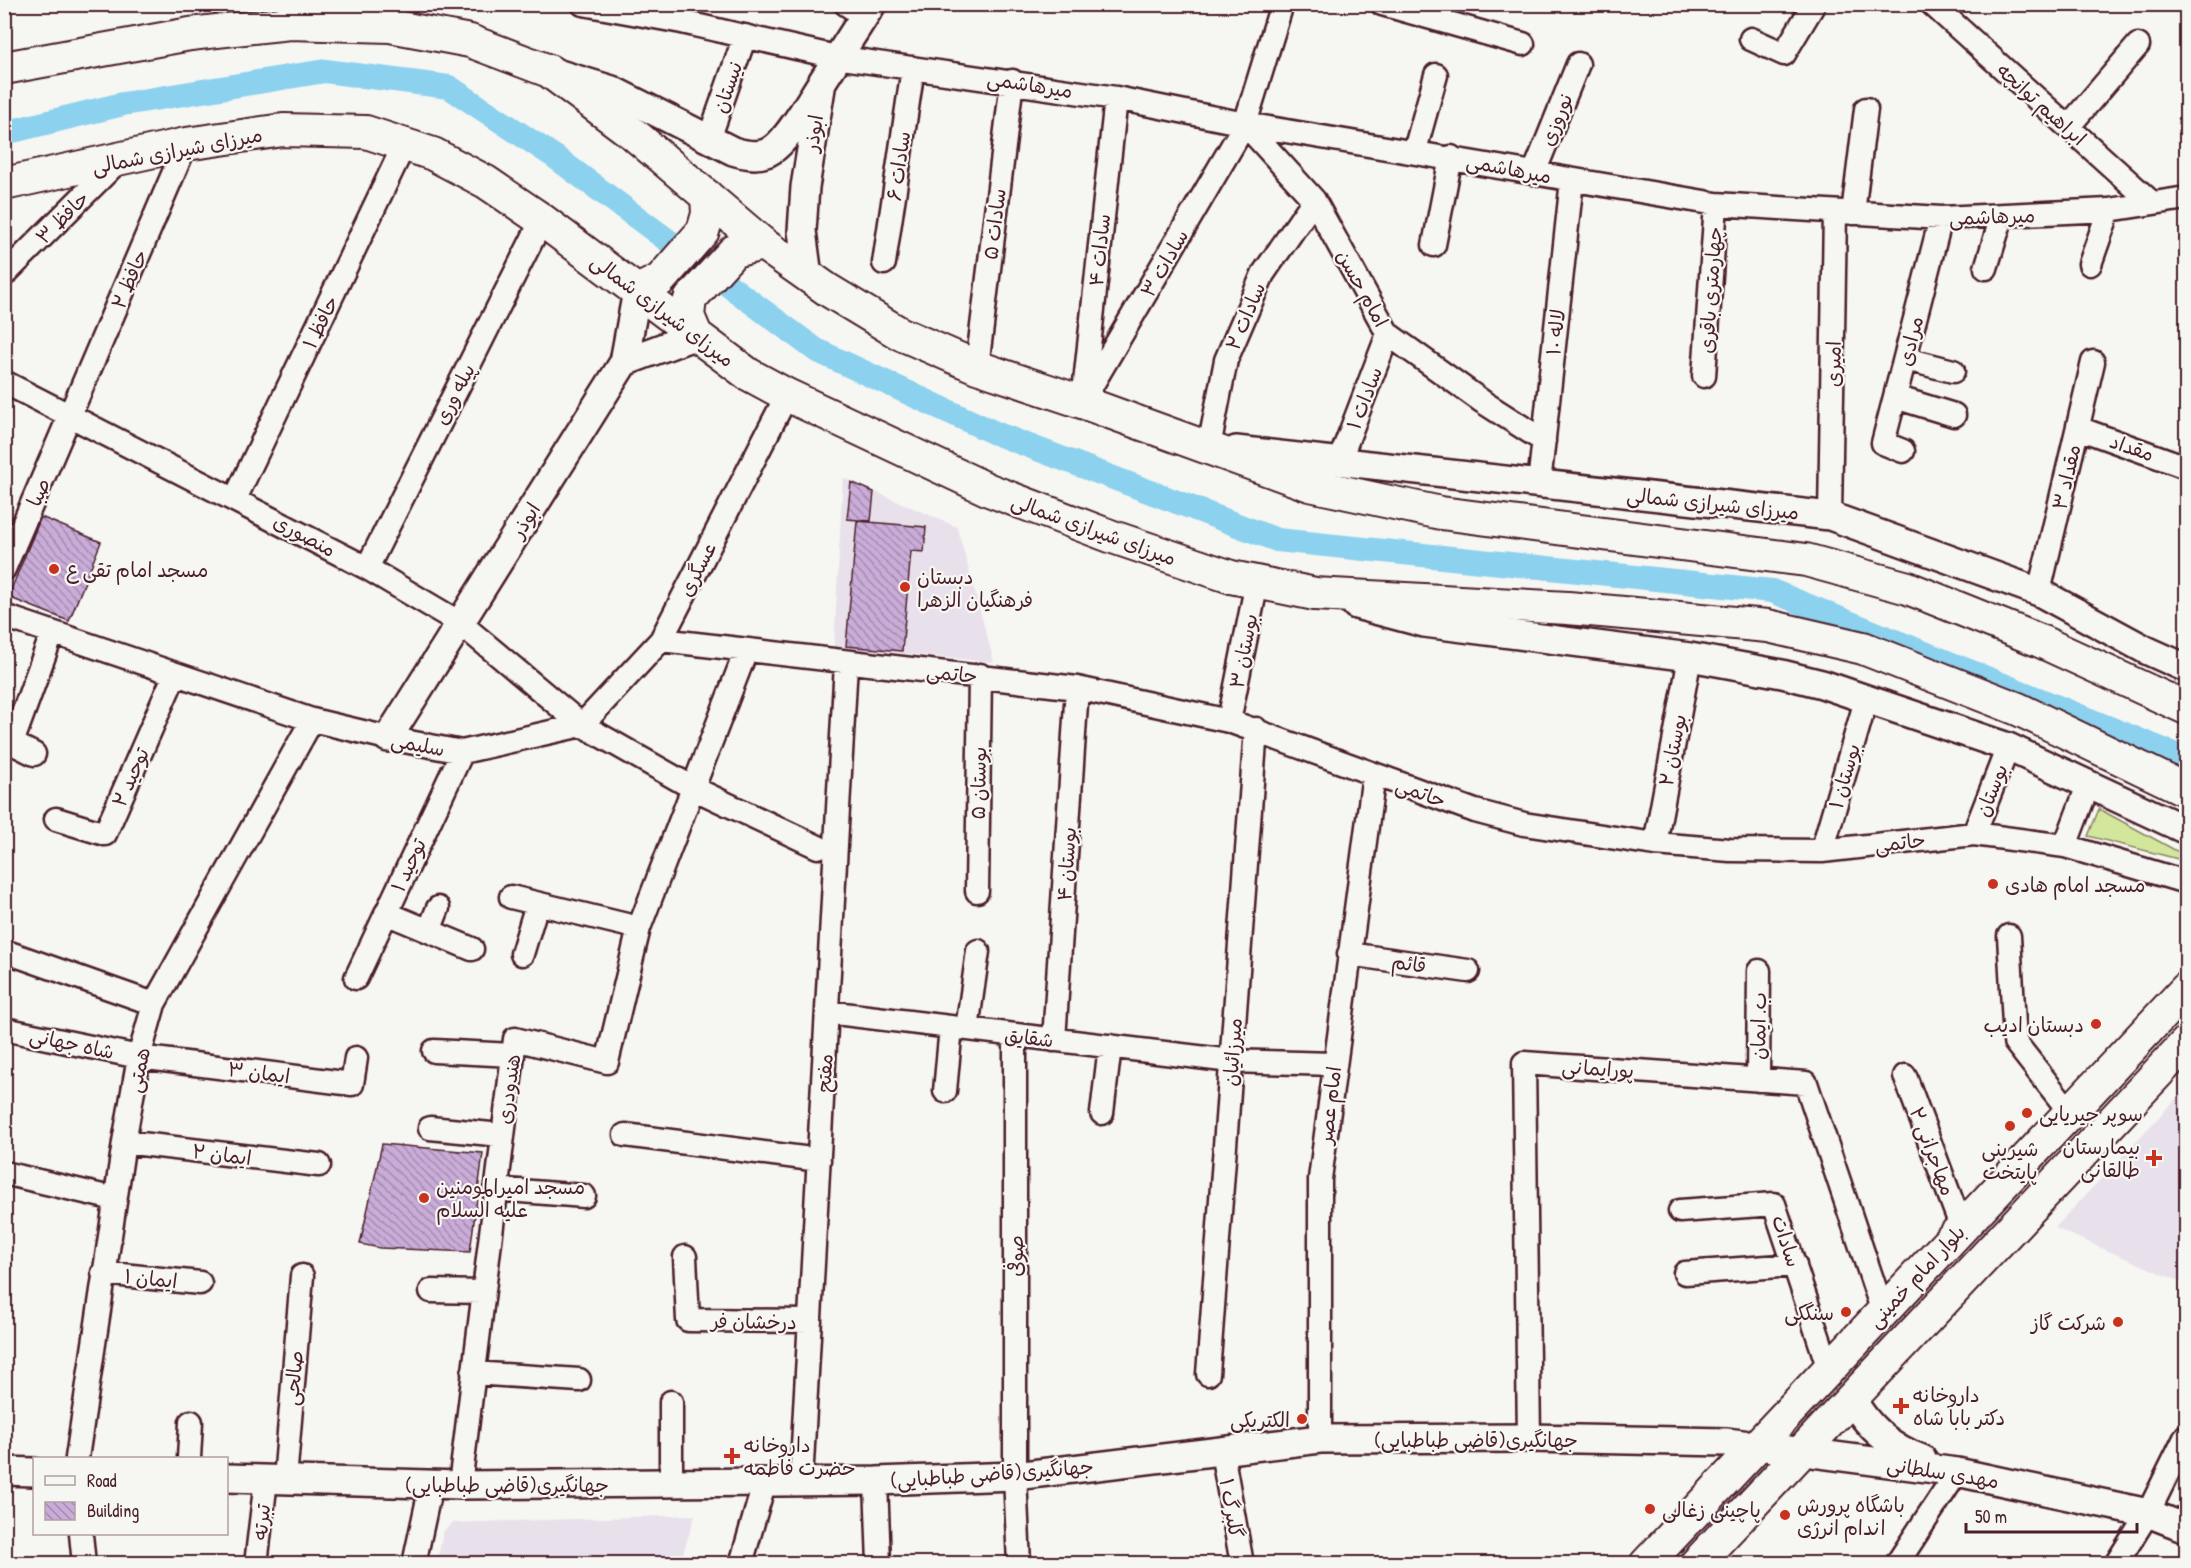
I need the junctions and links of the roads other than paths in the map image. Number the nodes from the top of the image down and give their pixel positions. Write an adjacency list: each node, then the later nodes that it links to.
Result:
1 (583, 4): 8 (street, میرهاشمی)
2 (698, 4): 8 (street)
3 (1282, 4): 23 (street, سادات ۳)
4 (1814, 4): 10 (street)
5 (1932, 4): 24 (street, ابراهیم توانچه)
6 (1396, 7): 11 (street)
7 (861, 8): 13 (street, ابوذر)
8 (682, 22): 9 (street, میرهاشمی)
9 (745, 36): 13 (street, میرهاشمی); 25 (street, نیستان)
10 (1751, 39)
11 (1523, 44)
12 (2138, 45): 24 (street)
13 (836, 57): 16 (street, میرهاشمی); 20 (street, ابوذر)
14 (1578, 64): 31 (street, نوروزی)
15 (4, 68): 17 (main road, میرزای شیرازی شمالی)
16 (913, 68): 19 (street, میرهاشمی); 46 (street, سادات ۶)
17 (549, 70): 25 (street); 34 (main road, میرزای شیرازی شمالی)
18 (1436, 75): 28 (street)
19 (1012, 81): 21 (street, میرهاشمی); 57 (street, سادات ۵)
20 (822, 82): 25 (street); 50 (street, ابوذر)
21 (1116, 98): 23 (street, میرهاشمی); 63 (street, سادات ۴)
22 (1866, 109): 40 (street, امیری)
23 (1245, 123): 28 (street, میرهاشمی); 36 (street, امام حسن); 63 (street, سادات ۳)
24 (2068, 127): 37 (street, ابراهیم توانچه)
25 (709, 139)
26 (186, 144): 27 (main road, میرزای شیرازی شمالی); 30 (main road, میرزای شیرازی شمالی); 64 (street, حافظ ۲)
27 (404, 145): 43 (main road, میرزای شیرازی شمالی); 73 (street, حافظ ۱)
28 (1416, 150): 29 (street, میرهاشمی)
29 (1451, 157): 31 (street, میرهاشمی); 44 (street)
30 (118, 160): 33 (main road, میرزای شیرازی شمالی); 49 (street, حافظ ۳)
31 (1534, 173): 32 (street, میرهاشمی)
32 (1572, 180): 38 (street, میرهاشمی); 67 (street, لاله ۱۰)
33 (4, 184)
34 (707, 196): 45 (main road, میرزای شیرازی شمالی); 51 (main road)
35 (2187, 198): 37 (street, میرهاشمی)
36 (1314, 200): 52 (street, امام حسن); 68 (street, سادات ۲)
37 (2152, 203): 39 (street, میرهاشمی)
38 (1716, 204): 40 (street, میرهاشمی); 59 (street, چهارمتری باقری)
39 (2109, 210): 41 (street, میرهاشمی); 47 (street)
40 (1844, 212): 42 (street, میرهاشمی); 74 (street, امیری)
41 (2002, 216): 42 (street, میرهاشمی); 48 (street)
42 (1941, 218): 54 (street, مرادی)
43 (542, 220): 51 (main road, میرزای شیرازی شمالی); 75 (street, پیله وری)
44 (1434, 245)
45 (748, 247): 50 (main road, میرزای شیرازی شمالی); 53 (main road)
46 (884, 263)
47 (2090, 264)
48 (1986, 268)
49 (4, 274)
50 (808, 276): 57 (main road, میرزای شیرازی شمالی)
51 (648, 285): 53 (main road, میرزای شیرازی شمالی); 55 (street, ابوذر)
52 (1388, 334): 67 (street, امام حسن); 70 (street, سادات ۱)
53 (696, 335): 55 (street); 61 (main road, میرزای شیرازی شمالی)
54 (1906, 358): 58 (street); 62 (street, مرادی)
55 (624, 362): 81 (street, ابوذر)
56 (2093, 362): 66 (street, مقداد ۳)
57 (977, 367): 63 (main road, میرزای شیرازی شمالی)
58 (1953, 371)
59 (1704, 376)
60 (4, 382): 64 (street, منصوری)
61 (787, 395): 77 (main road, میرزای شیرازی شمالی); 83 (street, عسگری)
62 (1895, 397): 65 (street); 69 (street, مرادی)
63 (1083, 402): 68 (main road, میرزای شیرازی شمالی)
64 (72, 414): 73 (street, منصوری); 76 (street, صبا)
65 (1954, 416)
66 (2078, 428): 71 (street, مقداد); 78 (street, مقداد ۳)
67 (1544, 441): 72 (street, لاله ۱۰)
68 (1209, 447): 70 (street, میرزای شیرازی شمالی); 92 (main road, میرزای شیرازی شمالی)
69 (1903, 451)
70 (1339, 462): 72 (street, میرزای شیرازی شمالی)
71 (2187, 467)
72 (1539, 484): 74 (street, میرزای شیرازی شمالی)
73 (235, 499): 75 (street, منصوری)
74 (1830, 516): 78 (street, میرزای شیرازی شمالی)
75 (367, 568): 81 (street, منصوری)
76 (4, 569)
77 (1257, 582): 79 (main road, میرزای شیرازی شمالی); 94 (street, بوستان ۳)
78 (2039, 592): 87 (street, میرزای شیرازی شمالی)
79 (1315, 594): 85 (street, میرزای شیرازی شمالی); 105 (main road, میرزای شیرازی شمالی)
80 (4, 616): 82 (street, سلیمی)
81 (460, 623): 95 (street, منصوری); 97 (street, ابوذر)
82 (52, 634): 88 (street, سلیمی); 98 (street)
83 (661, 640): 84 (street, حاتمی); 95 (street, عسگری)
84 (746, 651): 86 (street, حاتمی); 104 (street, هندودری)
85 (1690, 657): 91 (street, میرزای شیرازی شمالی); 109 (street, بوستان ۲)
86 (846, 663): 89 (street, حاتمی); 132 (street, مفتح)
87 (2187, 668)
88 (175, 674): 93 (street, سلیمی); 106 (street, توحید ۲)
89 (980, 675): 90 (street, حاتمی); 114 (street, بوستان ۵)
90 (1077, 688): 94 (street, حاتمی); 136 (street, بوستان ۴)
91 (1866, 700): 99 (street, میرزای شیرازی شمالی); 112 (street, بوستان ۱)
92 (2187, 708)
93 (312, 720): 97 (street, سلیمی); 131 (street, همتی)
94 (1229, 721): 96 (street, حاتمی)
95 (582, 725): 100 (street, سلیمی); 104 (street)
96 (1256, 729): 102 (street, حاتمی); 143 (street, میرزائیان)
97 (387, 738): 100 (street, سلیمی)
98 (8, 742): 101 (street)
99 (2008, 747): 103 (street, میرزای شیرازی شمالی); 108 (street, بوستان)
100 (462, 752): 118 (street, توحید ۱)
101 (34, 754)
102 (1374, 774): 109 (street, حاتمی); 126 (street, امام عصر)
103 (2089, 783): 107 (street, میرزای شیرازی شمالی); 110 (street)
104 (694, 789): 111 (street); 119 (street, هندودری)
105 (2187, 790)
106 (56, 819)
107 (2184, 827)
108 (1974, 834): 110 (street, حاتمی); 112 (street, حاتمی)
109 (1655, 844): 112 (street, حاتمی)
110 (2065, 846): 113 (street, حاتمی)
111 (819, 847)
112 (1822, 851)
113 (2187, 882)
114 (976, 891)
115 (511, 897): 116 (street)
116 (537, 904): 119 (street); 125 (street)
117 (438, 908): 120 (street)
118 (386, 913): 120 (street); 129 (street, توحید ۱)
119 (639, 928): 140 (street, هندودری)
120 (429, 931): 122 (street)
121 (2009, 936): 149 (street)
122 (472, 949)
123 (4, 951): 131 (street)
124 (978, 951): 133 (street)
125 (522, 954)
126 (1349, 954): 127 (street, قائم); 144 (street, امام عصر)
127 (1468, 971)
128 (1759, 971): 146 (street, ب. ایمان)
129 (356, 978)
130 (2187, 989): 149 (main road, بلوار امام خمینی)
131 (154, 1004): 141 (street, همتی)
132 (827, 1012): 133 (street, شقایق); 154 (street, مفتح)
133 (959, 1028): 135 (street, شقایق); 147 (street)
134 (4, 1029): 141 (street, شاه جهانی)
135 (1015, 1035): 136 (street, شقایق); 190 (street, صوفی)
136 (1054, 1040): 138 (street, شقایق)
137 (2187, 1043): 176 (main road, بلوار امام خمینی)
138 (1110, 1046): 143 (street, شقایق); 148 (street)
139 (434, 1052): 140 (street)
140 (513, 1055): 151 (street, هندودری)
141 (139, 1057): 142 (street, ایمان ۳); 153 (street, همتی)
142 (356, 1058)
143 (1231, 1061): 144 (street, شقایق); 174 (street, میرزائیان)
144 (1334, 1064): 181 (street, امام عصر)
145 (1905, 1076): 161 (street, مهاجرانی ۲)
146 (1758, 1080): 170 (street, پورایمانی); 180 (street, پورایمانی)
147 (945, 1091)
148 (1102, 1113)
149 (2070, 1113): 161 (main road, بلوار امام خمینی)
150 (430, 1128): 151 (street)
151 (501, 1135): 157 (street, هندودری)
152 (625, 1135): 154 (street)
153 (124, 1142): 155 (street, ایمان ۲); 159 (street, همتی)
154 (819, 1160): 171 (street, مفتح)
155 (319, 1165)
156 (4, 1173): 159 (street)
157 (495, 1189): 158 (street); 169 (street, هندودری)
158 (584, 1196)
159 (115, 1199): 164 (street, همتی)
160 (1680, 1211): 163 (street, سادات)
161 (1961, 1226): 170 (main road, بلوار امام خمینی)
162 (685, 1257): 171 (street, درخشان فر)
163 (1794, 1265): 165 (street); 172 (street, سادات)
164 (103, 1273): 167 (street, ایمان ۱); 185 (street, همتی)
165 (1685, 1273)
166 (302, 1276): 192 (street, صالحی)
167 (200, 1283)
168 (430, 1291): 169 (street)
169 (483, 1292): 173 (street, هندودری)
170 (1882, 1312): 172 (main road, بلوار امام خمینی)
171 (810, 1321): 194 (street, مفتح)
172 (1829, 1369): 182 (main road, بلوار امام خمینی)
173 (473, 1373): 175 (street); 198 (street, هندودری)
174 (1208, 1374)
175 (579, 1380)
176 (1852, 1399): 183 (main road, بلوار امام خمینی); 189 (street)
177 (671, 1401): 195 (street)
178 (191, 1422): 186 (street)
179 (2187, 1436): 199 (street)
180 (1529, 1438): 181 (street, جهانگیری(قاضی طباطبایی)); 182 (street, جهانگیری(قاضی طباطبایی))
181 (1320, 1439): 184 (street, جهانگیری(قاضی طباطبایی))
182 (1756, 1446): 183 (street, جهانگیری(قاضی طباطبایی)); 210 (main road, بلوار امام خمینی)
183 (1802, 1451): 189 (street, مهدی سلطانی); 211 (main road, بلوار امام خمینی)
184 (1222, 1452): 190 (street, جهانگیری(قاضی طباطبایی)); 209 (street, گلبرگ ۱)
185 (77, 1457)
186 (189, 1457)
187 (4, 1471): 188 (street)
188 (33, 1472)
189 (1957, 1472): 199 (street, مهدی سلطانی); 202 (street)
190 (1015, 1476): 193 (street, جهانگیری(قاضی طباطبایی)); 208 (street, صوفی)
191 (228, 1478): 192 (street, جهانگیری(قاضی طباطبایی))
192 (275, 1480): 197 (street, جهانگیری(قاضی طباطبایی)); 204 (street, تبرته)
193 (876, 1481): 194 (street, جهانگیری(قاضی طباطبایی)); 207 (street)
194 (801, 1482): 196 (street, جهانگیری(قاضی طباطبایی))
195 (671, 1484): 196 (street, جهانگیری(قاضی طباطبایی)); 198 (street, جهانگیری(قاضی طباطبایی))
196 (764, 1484): 206 (street)
197 (430, 1485): 198 (street, جهانگیری(قاضی طباطبایی)); 205 (street)
198 (460, 1485)
199 (2148, 1513): 200 (street, مهدی سلطانی); 212 (street)
200 (2187, 1528)
201 (81, 1535): 203 (street)
202 (1898, 1562)
203 (84, 1563)
204 (256, 1563)
205 (414, 1563)
206 (741, 1563)
207 (879, 1563)
208 (1019, 1563)
209 (1242, 1563)
210 (1646, 1563)
211 (1696, 1563)
212 (2116, 1563)

